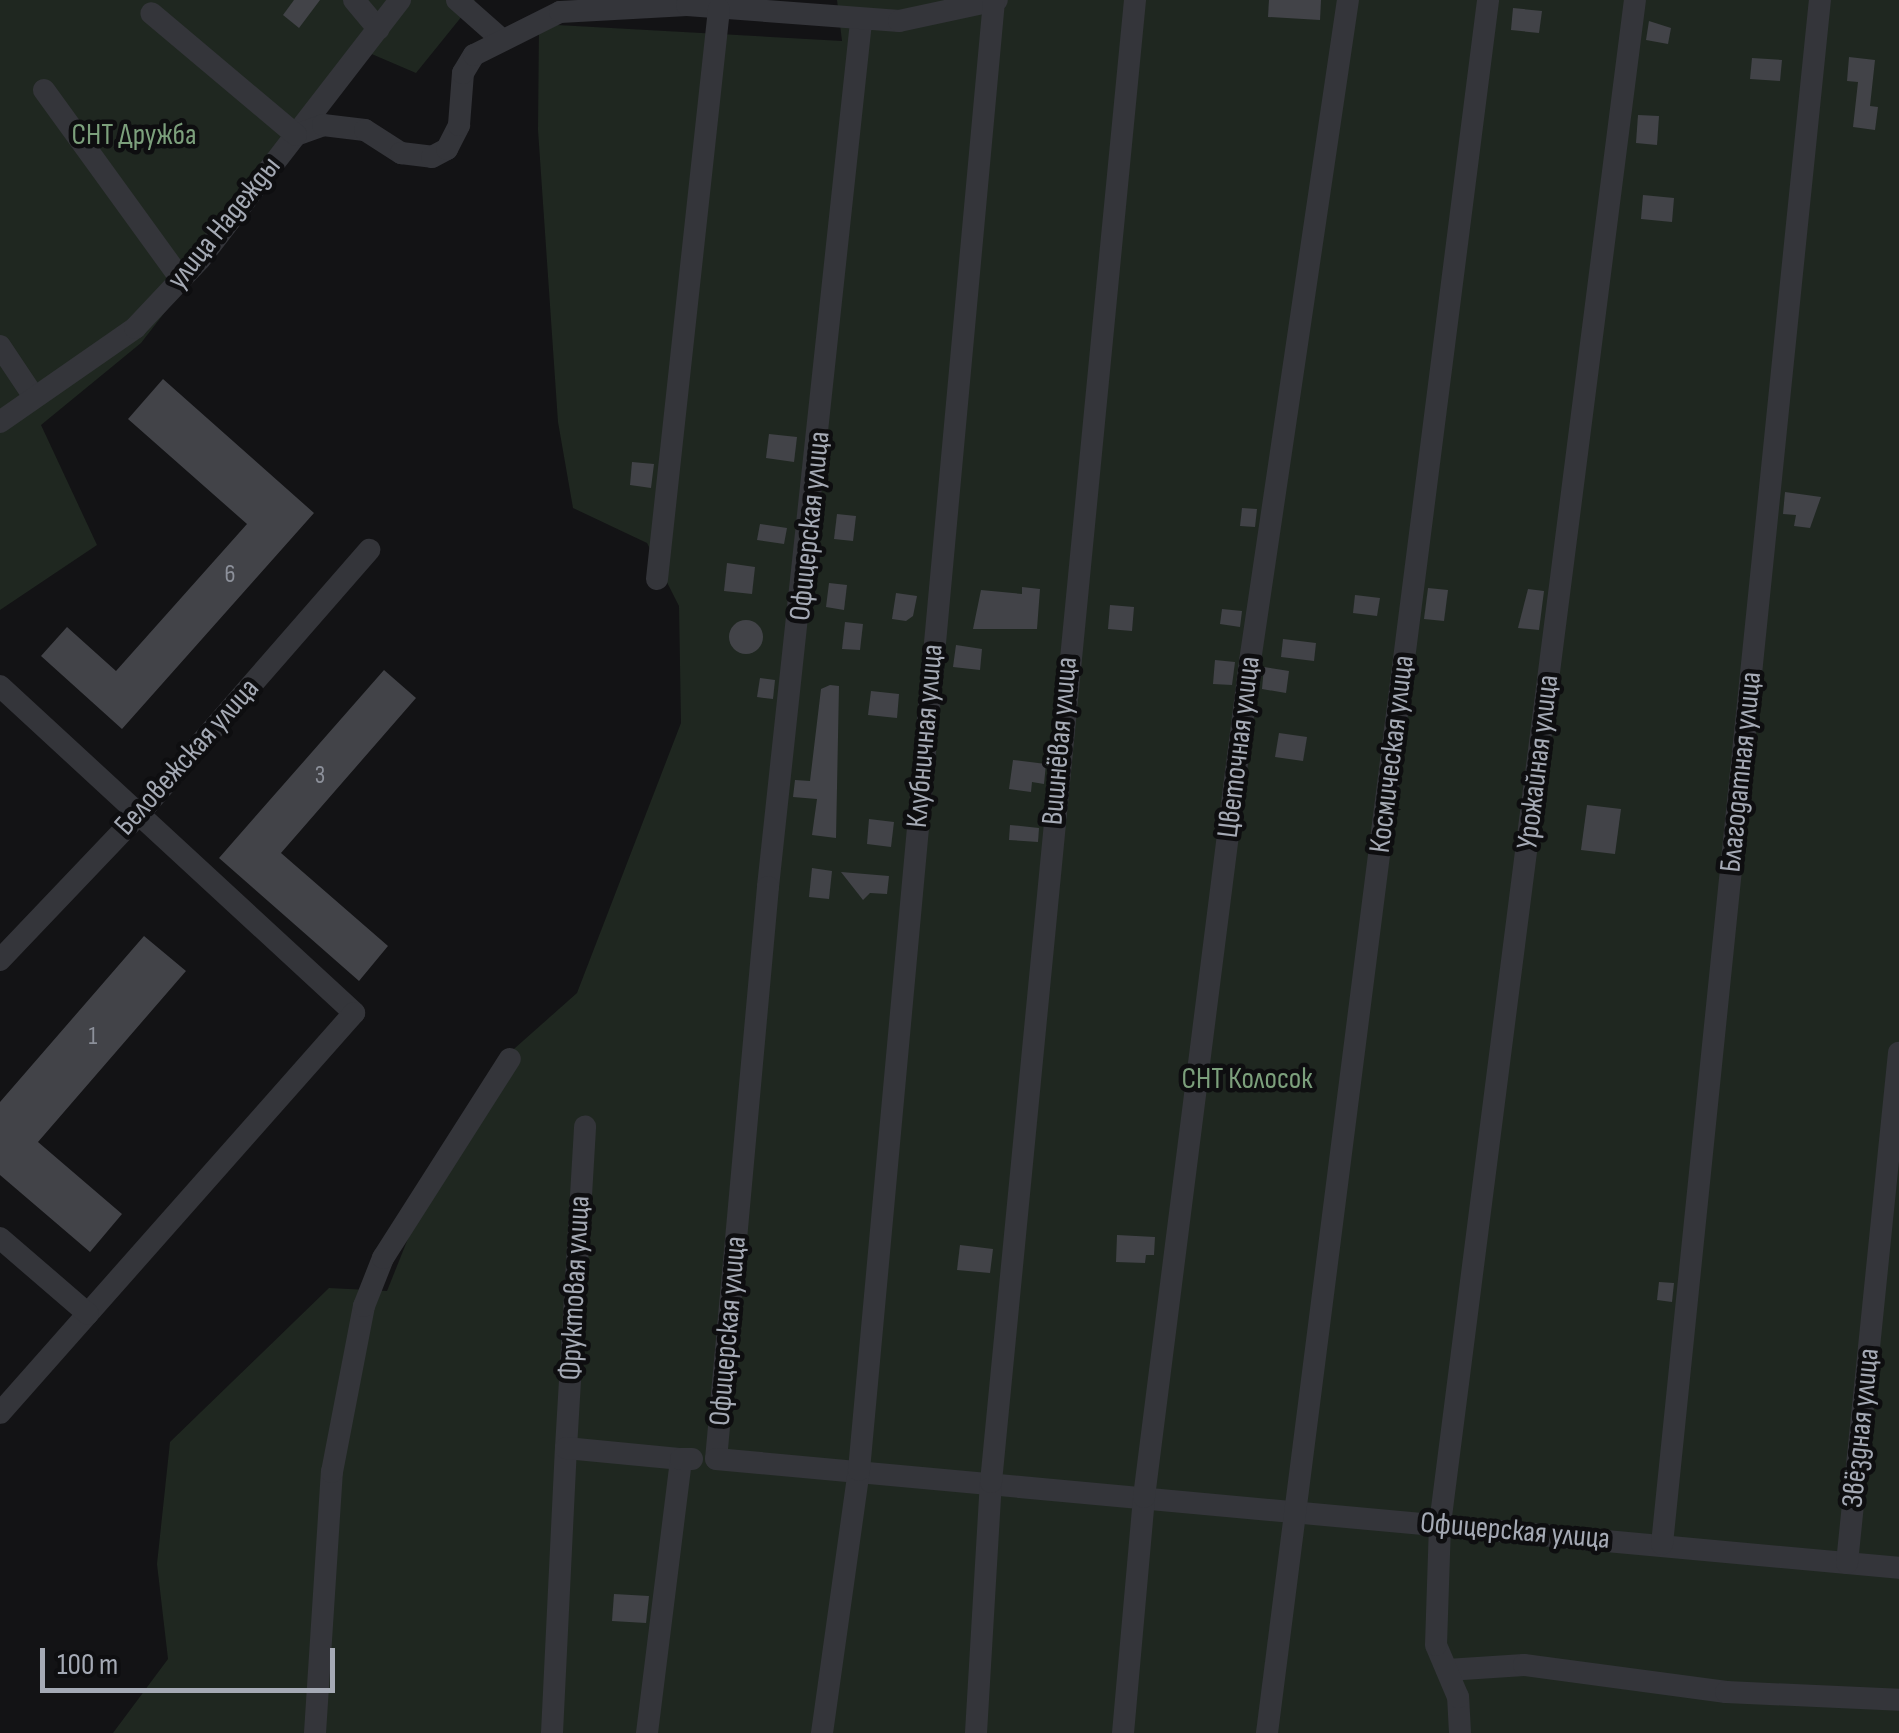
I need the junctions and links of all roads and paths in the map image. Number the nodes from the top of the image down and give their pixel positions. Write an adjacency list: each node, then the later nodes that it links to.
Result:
1 (354, 0): 13 (street)
2 (400, 0): 13 (street)
3 (457, 0): 14 (street)
4 (1135, 0): 36 (street, Вишнёвая улица)
5 (1348, 0): 37 (street, Цветочная улица)
6 (1488, 0): 38 (street, Космическая улица)
7 (1635, 0): 39 (street, Урожайная улица)
8 (1820, 0): 40 (street, Благодатная улица)
9 (996, 1): 12 (street); 35 (street, Клубничная улица)
10 (719, 9): 12 (street); 14 (street); 22 (street)
11 (151, 13): 16 (street, улица Надежды)
12 (861, 22): 34 (street, Офицерская улица)
13 (378, 29): 16 (street)
14 (500, 38): 16 (street)
15 (44, 90): 17 (street)
16 (296, 135): 17 (street, улица Надежды)
17 (181, 279): 19 (street, улица Надежды)
18 (0, 346): 19 (street)
19 (34, 397): 20 (street, улица Надежды)
20 (0, 422)
21 (369, 550): 24 (street, Беловежская улица)
22 (657, 579)
23 (0, 686): 24 (street)
24 (138, 815): 25 (street, Беловежская улица); 30 (street)
25 (0, 960)
26 (1899, 1053): 41 (street, Звёздная улица)
27 (510, 1059): 45 (street)
28 (584, 1127): 32 (street, Фруктовая улица)
29 (0, 1238): 30 (street)
30 (88, 1314): 31 (street)
31 (0, 1413)
32 (566, 1448): 33 (street); 46 (street, Фруктовая улица)
33 (681, 1459): 34 (street); 47 (street)
34 (716, 1459): 35 (street, Офицерская улица)
35 (859, 1470): 36 (street, Офицерская улица); 48 (street, Клубничная улица)
36 (991, 1482): 37 (street, Офицерская улица); 49 (street, Вишнёвая улица)
37 (1144, 1497): 38 (street, Офицерская улица); 50 (street, Цветочная улица)
38 (1296, 1508): 39 (street, Офицерская улица); 51 (street, Космическая улица)
39 (1440, 1524): 40 (street, Офицерская улица); 43 (street, Урожайная улица)
40 (1662, 1544): 41 (street, Офицерская улица)
41 (1847, 1563): 42 (street, Офицерская улица)
42 (1899, 1568)
43 (1448, 1670): 44 (street); 52 (street, Урожайная улица)
44 (1899, 1700)
45 (315, 1733)
46 (552, 1733)
47 (647, 1733)
48 (822, 1733)
49 (976, 1733)
50 (1123, 1733)
51 (1267, 1733)
52 (1460, 1733)

